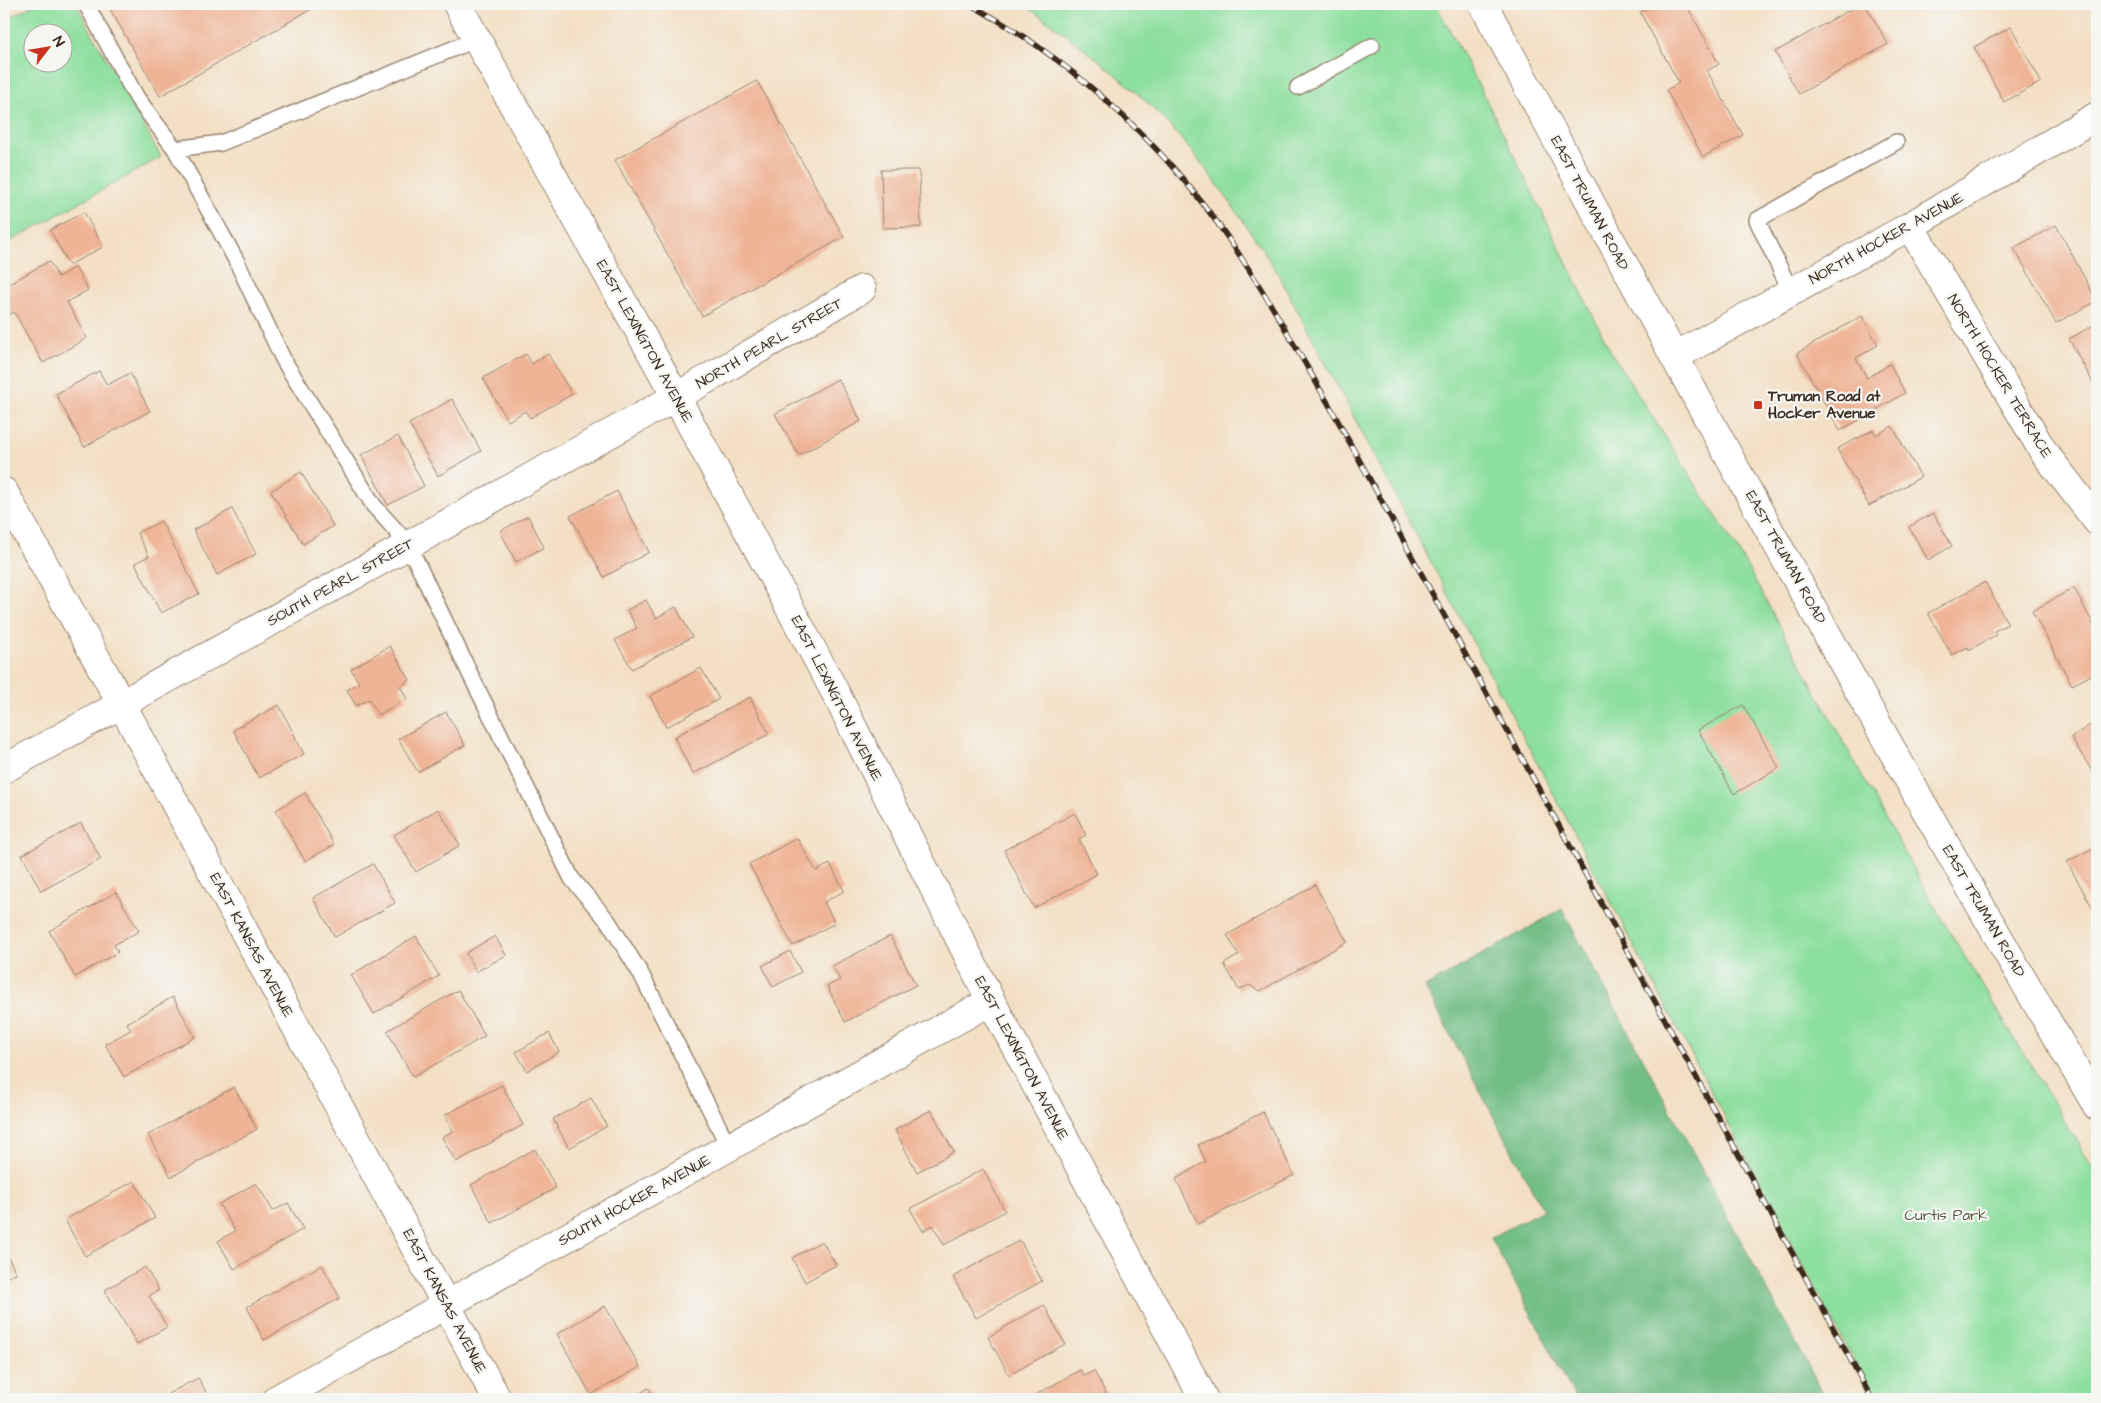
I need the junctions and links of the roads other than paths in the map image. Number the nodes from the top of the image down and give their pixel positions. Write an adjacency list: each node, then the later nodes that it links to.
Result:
1 (86, 4): 9 (lane)
2 (457, 4): 4 (street, EAST LEXINGTON AVENUE)
3 (1483, 4): 13 (street, EAST TRUMAN ROAD)
4 (477, 40): 9 (lane); 14 (street, EAST LEXINGTON AVENUE)
5 (1372, 46): 6 (lane)
6 (1298, 87)
7 (2097, 116): 10 (street, NORTH HOCKER AVENUE)
8 (1896, 142): 12 (lane)
9 (175, 149): 17 (lane)
10 (1910, 226): 12 (street, NORTH HOCKER AVENUE); 16 (street, NORTH HOCKER TERRACE)
11 (862, 289): 14 (street, NORTH PEARL STREET)
12 (1791, 292): 13 (street, NORTH HOCKER AVENUE)
13 (1674, 357): 21 (street, EAST TRUMAN ROAD)
14 (676, 397): 17 (street, SOUTH PEARL STREET); 20 (street, EAST LEXINGTON AVENUE)
15 (4, 492): 18 (street, EAST KANSAS AVENUE)
16 (2097, 520)
17 (408, 544): 18 (street, SOUTH PEARL STREET); 22 (lane)
18 (121, 703): 19 (street, SOUTH PEARL STREET); 23 (street, EAST KANSAS AVENUE)
19 (4, 769)
20 (991, 1000): 22 (street, SOUTH HOCKER AVENUE); 26 (street, EAST LEXINGTON AVENUE)
21 (2097, 1106)
22 (729, 1147): 23 (street, SOUTH HOCKER AVENUE)
23 (447, 1304): 24 (street, SOUTH HOCKER AVENUE); 25 (street, EAST KANSAS AVENUE)
24 (277, 1399)
25 (497, 1399)
26 (1204, 1399)

